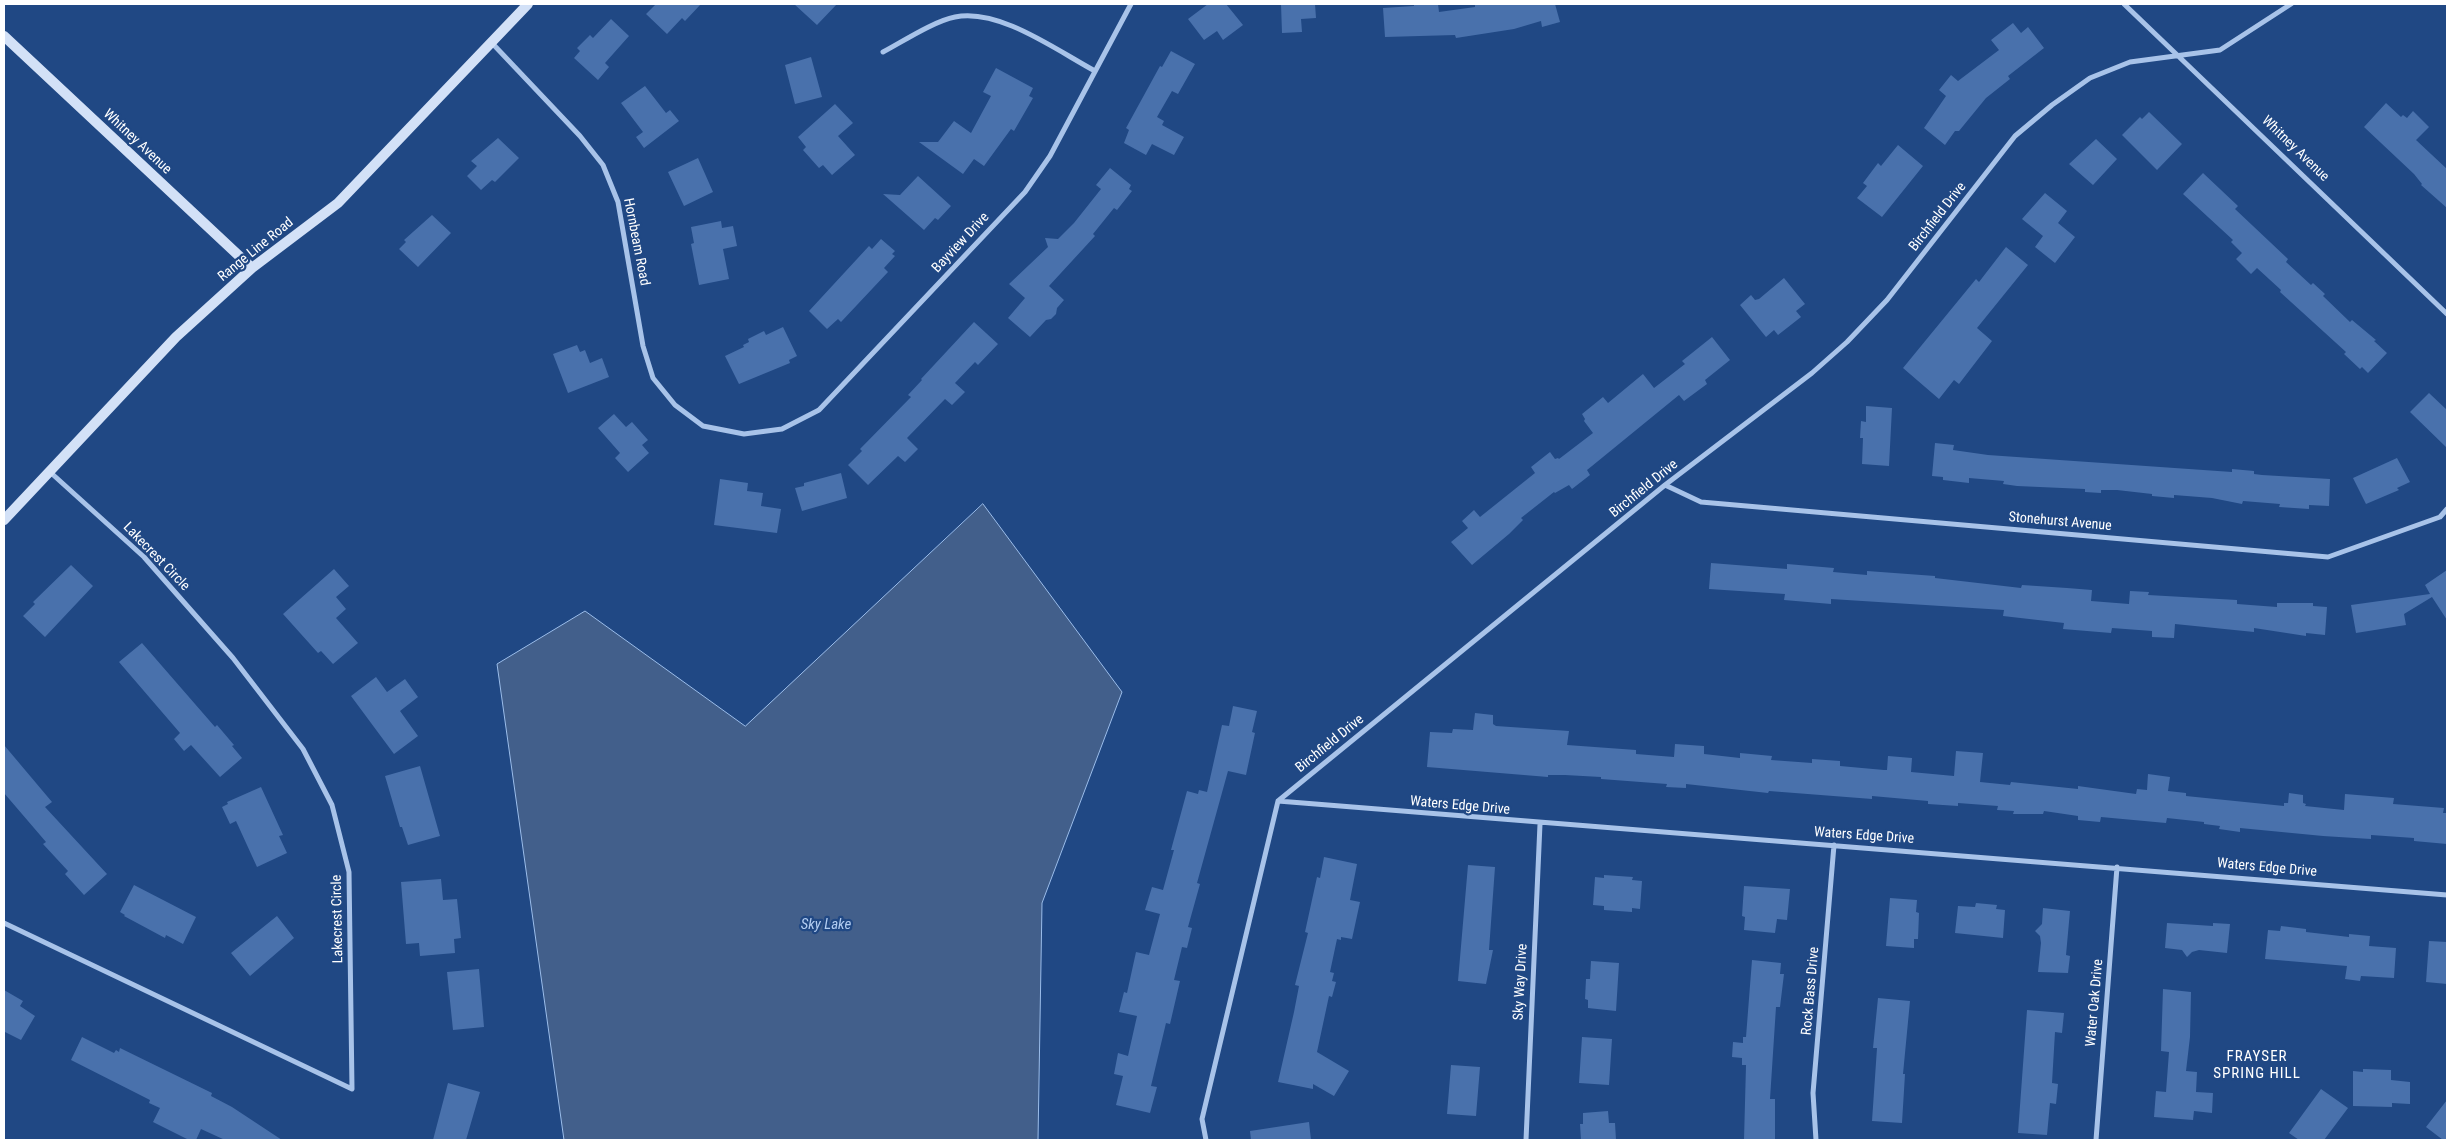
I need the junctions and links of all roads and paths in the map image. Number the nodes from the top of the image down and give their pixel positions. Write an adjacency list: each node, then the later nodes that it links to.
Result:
1 (528, 4): 6 (main road, Range Line Road)
2 (1131, 4): 9 (street, Bayview Drive)
3 (2124, 4): 8 (street, Whitney Avenue)
4 (2291, 4): 8 (street, Birchfield Drive)
5 (4, 36): 10 (main road, Whitney Avenue)
6 (491, 42): 10 (main road, Range Line Road); 12 (street, Hornbeam Road)
7 (883, 52): 9 (street)
8 (2177, 54): 11 (street, Whitney Avenue); 14 (street, Birchfield Drive)
9 (1095, 71): 12 (street, Bayview Drive)
10 (252, 268): 13 (main road, Range Line Road)
11 (2447, 314)
12 (744, 434)
13 (49, 472): 16 (main road, Range Line Road); 22 (street, Lakecrest Circle)
14 (1665, 486): 15 (street, Stonehurst Avenue); 17 (street, Birchfield Drive)
15 (2447, 509)
16 (4, 520)
17 (1278, 801): 18 (street, Waters Edge Drive); 23 (street)
18 (1540, 824): 19 (street, Waters Edge Drive); 24 (street, Sky Way Drive)
19 (1834, 845): 20 (street, Waters Edge Drive); 25 (street, Rock Bass Drive)
20 (2117, 867): 21 (street, Waters Edge Drive); 26 (street, Water Oak Drive)
21 (2447, 895)
22 (4, 924)
23 (1206, 1140)
24 (1526, 1140)
25 (1816, 1140)
26 (2096, 1140)

